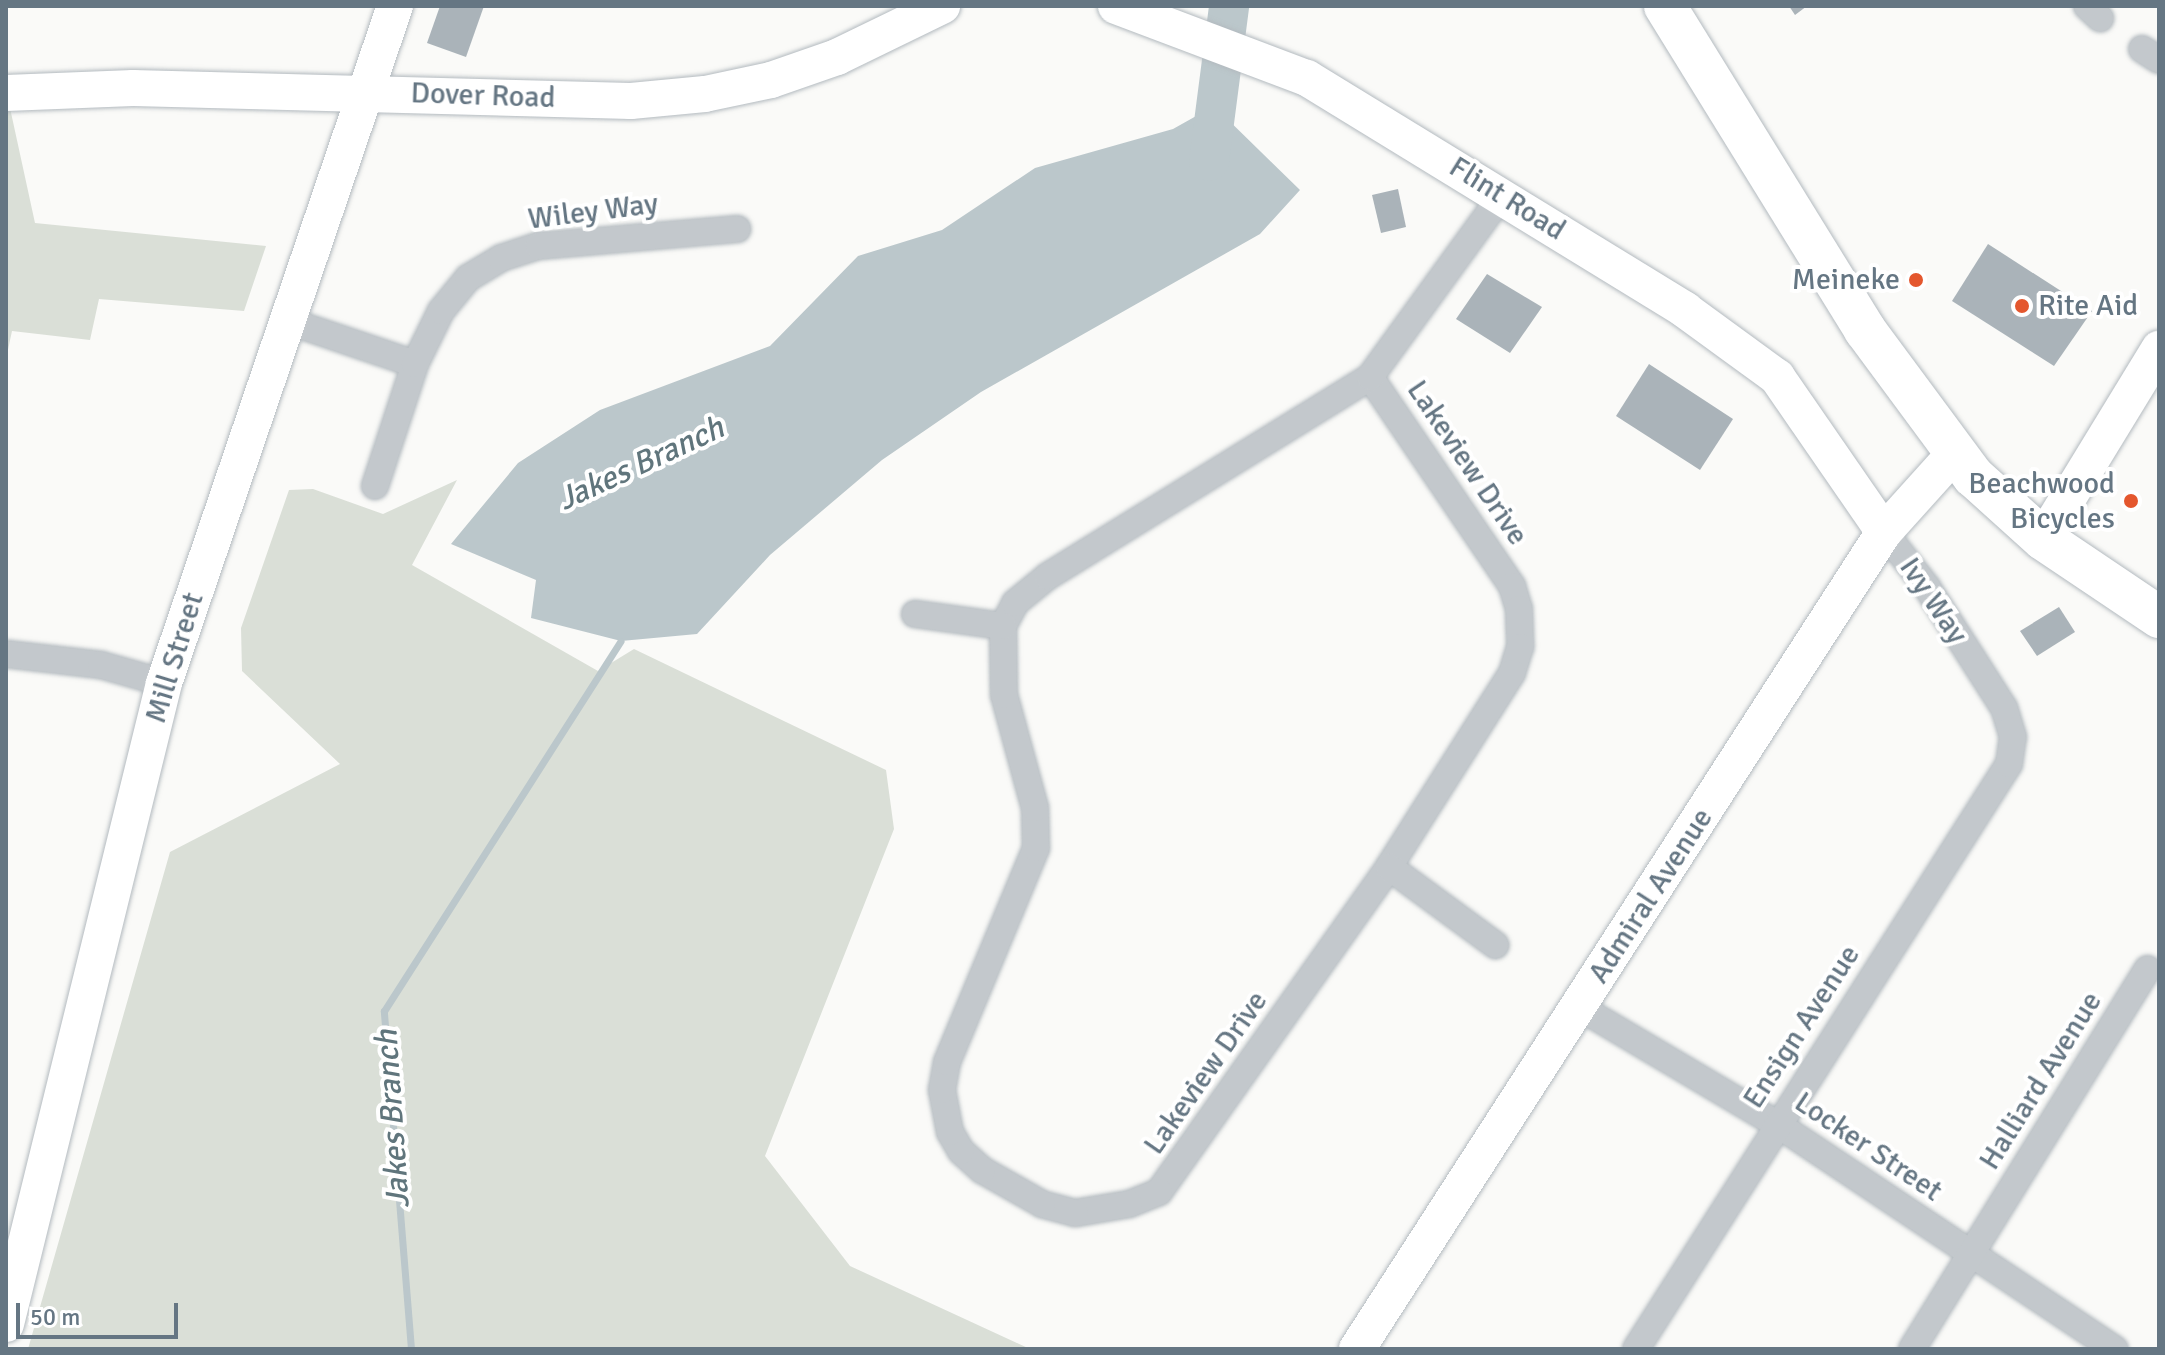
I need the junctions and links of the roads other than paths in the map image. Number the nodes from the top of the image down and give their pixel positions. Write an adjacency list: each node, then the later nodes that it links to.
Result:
1 (395, 6): 5 (street, Mill Street)
2 (942, 6): 5 (street, Dover Road)
3 (1116, 6): 7 (street, Flint Road)
4 (1665, 6): 13 (main road)
5 (365, 92): 6 (street, Dover Road); 9 (street, Mill Street)
6 (6, 93)
7 (1502, 195): 12 (street, Lakeview Drive); 14 (street, Flint Road)
8 (737, 229): 11 (street, Wiley Way)
9 (285, 320): 11 (street); 22 (street, Mill Street)
10 (2159, 349): 17 (street)
11 (415, 364): 15 (street, Wiley Way)
12 (1370, 377): 20 (street, Lakeview Drive); 24 (street, Lakeview Drive)
13 (1956, 452): 16 (street, Admiral Avenue); 17 (main road)
14 (1842, 471): 16 (street, Ivy Way)
15 (375, 486)
16 (1884, 532): 23 (street, Ivy Way); 27 (street, Admiral Avenue)
17 (2043, 539): 19 (main road)
18 (915, 614): 20 (street)
19 (2159, 617)
20 (1003, 626): 24 (street, Lakeview Drive)
21 (6, 654): 22 (street)
22 (164, 683): 30 (street, Mill Street)
23 (2013, 737): 28 (street, Ensign Avenue)
24 (1389, 867): 25 (street)
25 (1495, 945)
26 (2148, 969): 29 (street, Halliard Avenue)
27 (1579, 1007): 28 (street, Locker Street); 31 (street, Admiral Avenue)
28 (1777, 1124): 29 (street, Locker Street); 32 (street, Ensign Avenue)
29 (1970, 1255): 33 (street, Halliard Avenue); 34 (street, Locker Street)
30 (6, 1324)
31 (1357, 1349)
32 (1636, 1349)
33 (1912, 1349)
34 (2115, 1349)

